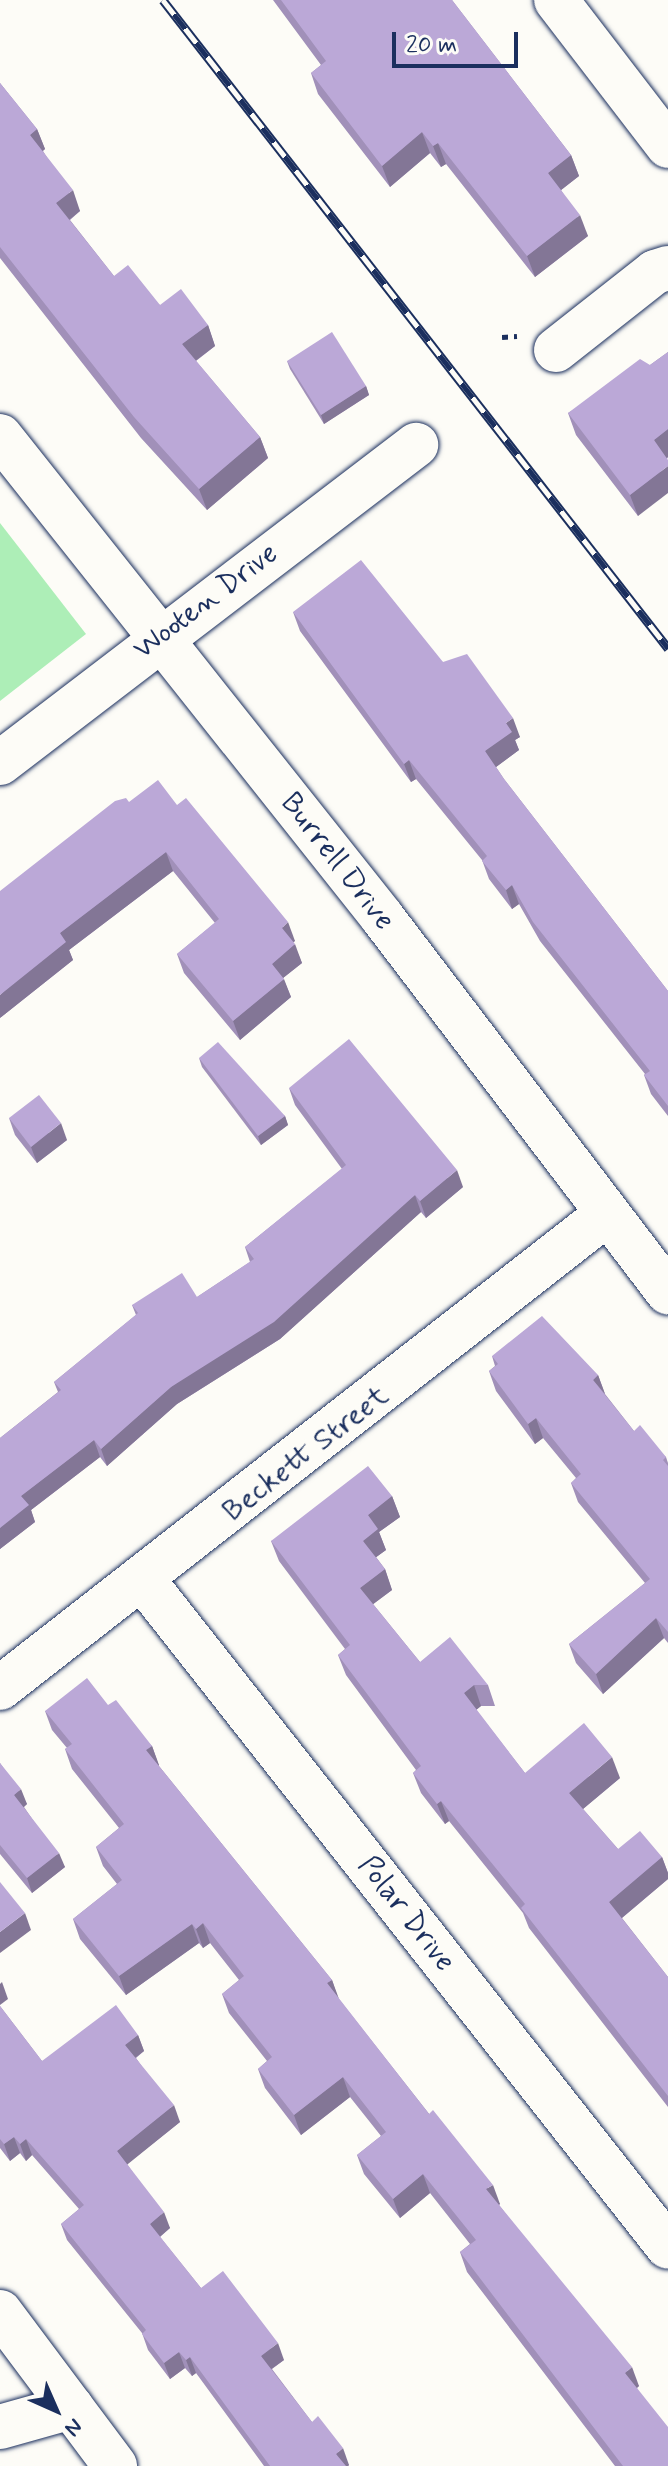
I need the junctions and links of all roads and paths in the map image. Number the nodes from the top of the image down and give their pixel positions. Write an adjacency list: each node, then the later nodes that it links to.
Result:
1 (556, 0): 2 (street)
2 (668, 146)
3 (668, 268): 4 (street)
4 (556, 350)
5 (0, 436): 7 (street, Burrell Drive)
6 (416, 445): 7 (street, Wooten Drive)
7 (158, 637): 8 (street, Wooten Drive); 9 (street, Burrell Drive)
8 (0, 763)
9 (607, 1214): 10 (street, Burrell Drive); 11 (street, Beckett Street)
10 (668, 1293)
11 (144, 1581): 12 (street, Beckett Street); 13 (street, Polar Drive)
12 (0, 1688)
13 (668, 2247)
14 (0, 2312): 15 (street)
15 (71, 2407): 16 (street); 17 (street)
16 (0, 2427)
17 (115, 2466)

